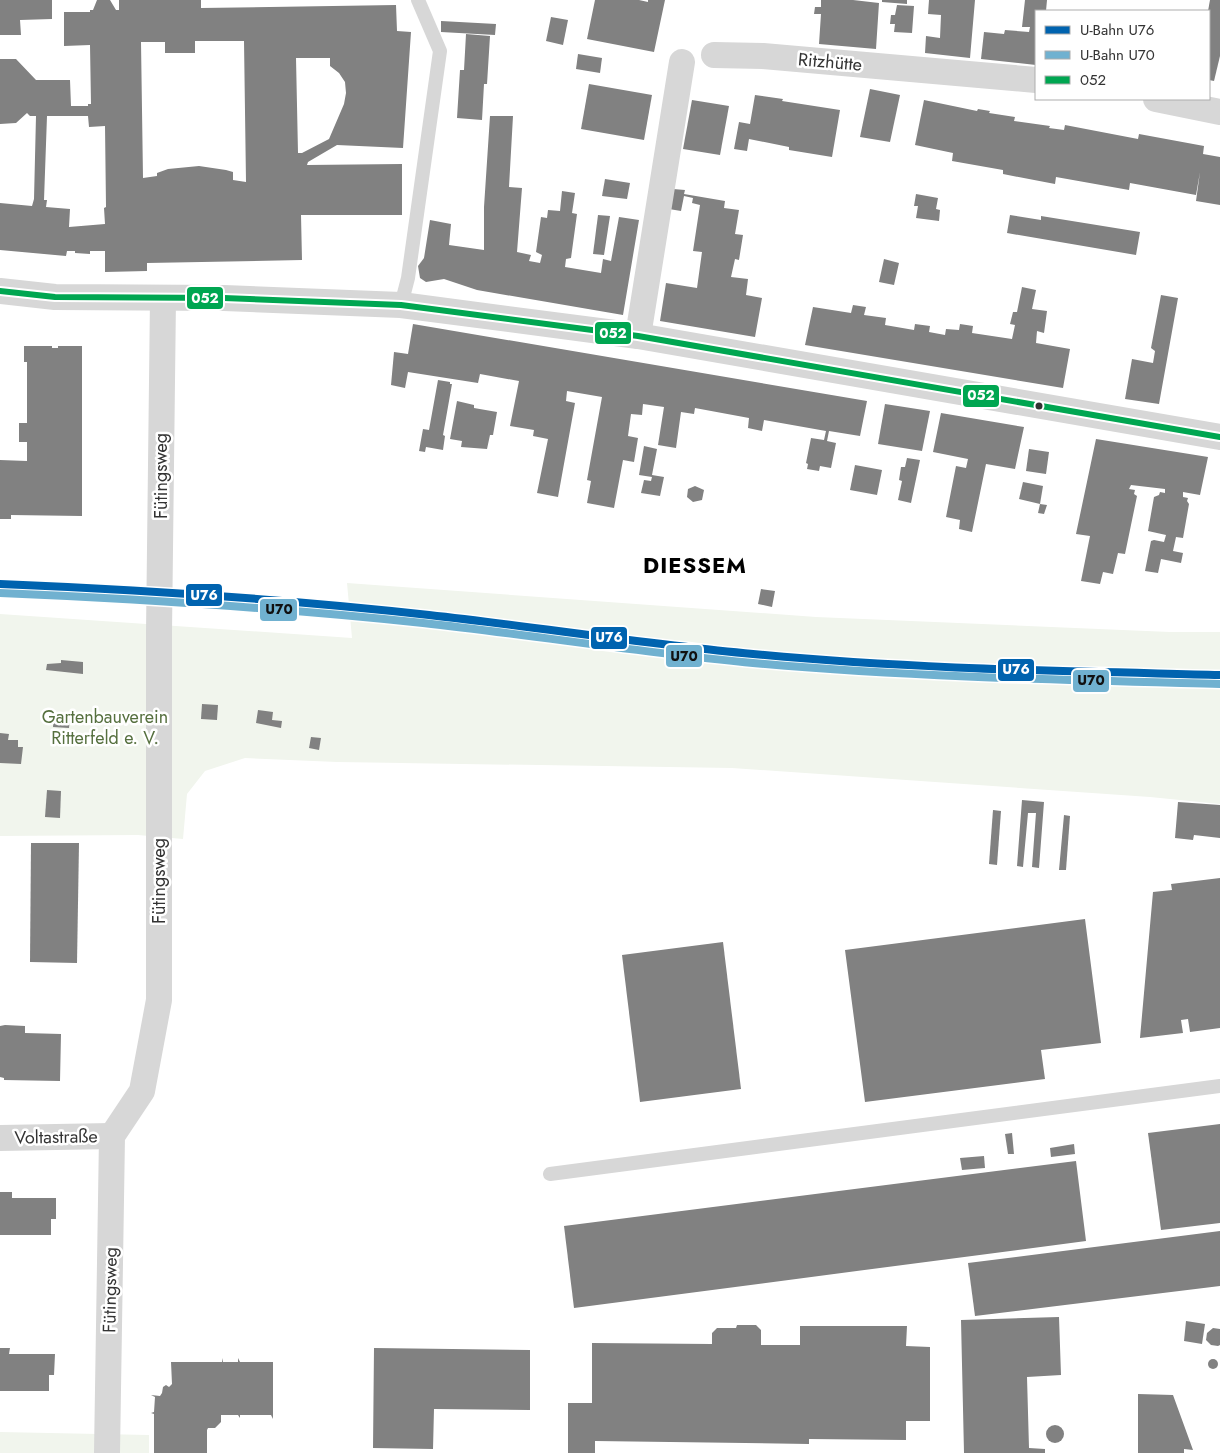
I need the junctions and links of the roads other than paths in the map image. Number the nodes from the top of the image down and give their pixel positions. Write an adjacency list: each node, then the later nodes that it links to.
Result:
1 (418, 0): 9 (lane)
2 (714, 55): 4 (street, Ritzhütte)
3 (682, 62): 10 (street)
4 (1035, 80)
5 (1161, 100): 6 (street)
6 (1220, 112)
7 (0, 291): 8 (street)
8 (163, 298): 9 (street); 13 (street, Fütingsweg)
9 (401, 305): 10 (street)
10 (638, 336): 11 (street)
11 (1220, 437)
12 (1220, 1086): 15 (lane)
13 (112, 1136): 14 (street, Voltastraße); 16 (street, Fütingsweg)
14 (0, 1138)
15 (550, 1174)
16 (107, 1453)

